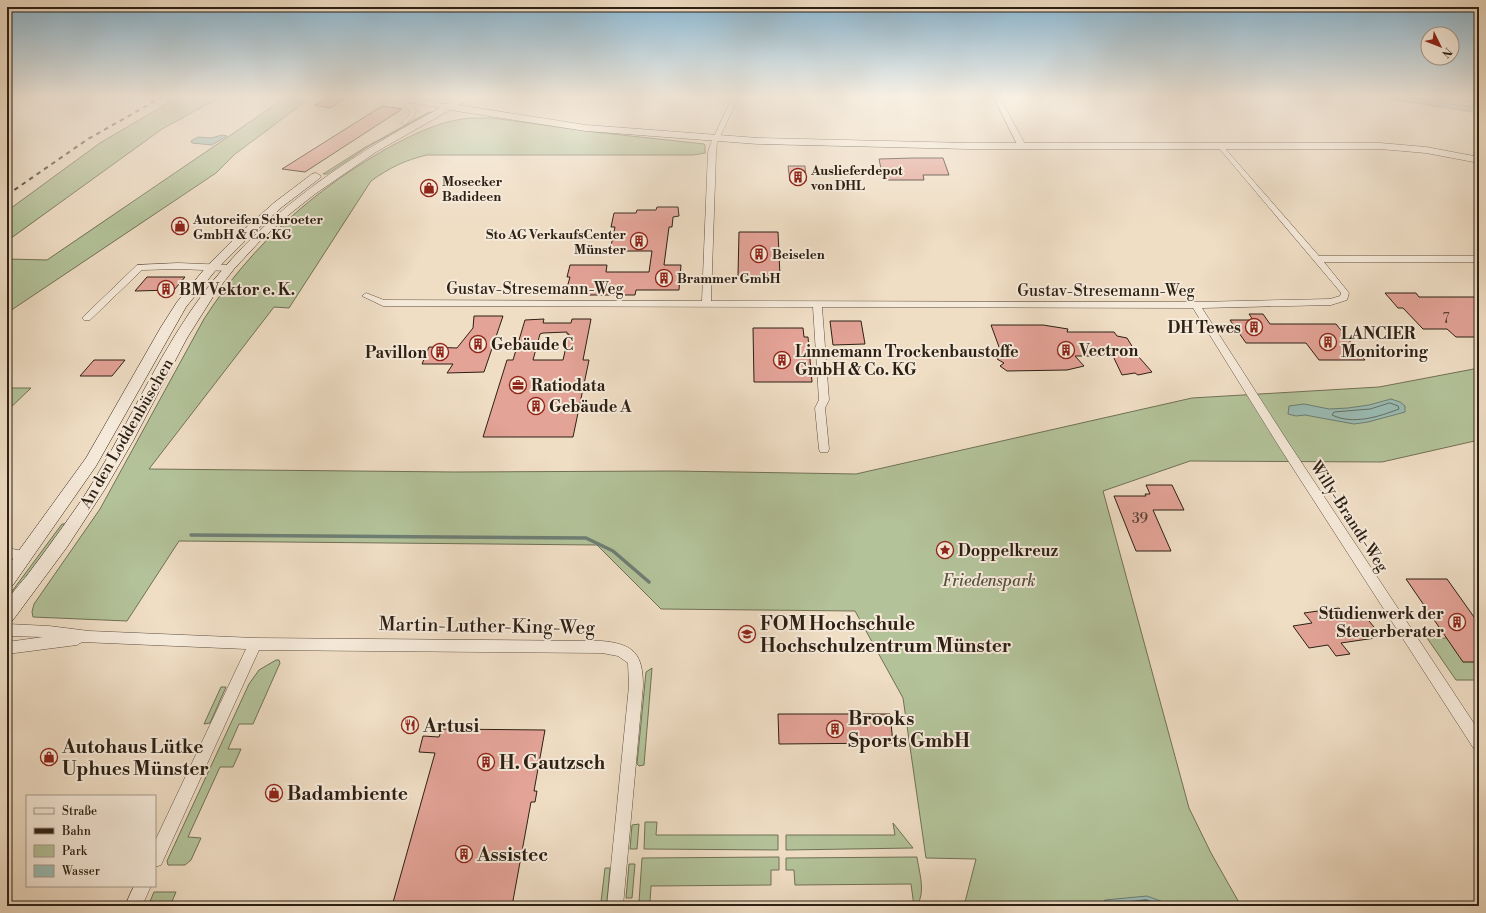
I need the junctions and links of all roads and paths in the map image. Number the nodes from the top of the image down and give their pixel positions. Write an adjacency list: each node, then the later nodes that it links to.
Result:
1 (375, 139): 13 (main road, An den Loddenbüschen)
2 (390, 139): 7 (main road, An den Loddenbüschen)
3 (393, 139): 7 (main road)
4 (712, 139): 5 (main road)
5 (716, 139): 8 (main road); 16 (street)
6 (1018, 139): 8 (street)
7 (383, 143): 14 (main road, An den Loddenbüschen)
8 (1022, 146): 9 (main road)
9 (1220, 146): 10 (main road); 11 (street, Gustav-Stresemann-Weg)
10 (1479, 160)
11 (1316, 259): 12 (street); 18 (street, Gustav-Stresemann-Weg)
12 (1479, 260)
13 (212, 267): 14 (street); 19 (street); 22 (main road, An den Loddenbüschen)
14 (229, 268): 24 (main road, An den Loddenbüschen)
15 (366, 296): 16 (street, Gustav-Stresemann-Weg)
16 (706, 303): 17 (street, Gustav-Stresemann-Weg)
17 (817, 304): 18 (street, Gustav-Stresemann-Weg); 20 (street)
18 (1196, 305): 29 (street, Willy-Brandt-Weg)
19 (87, 318)
20 (824, 449)
21 (7, 553): 22 (street)
22 (26, 555): 23 (main road, An den Loddenbüschen)
23 (7, 580)
24 (7, 615)
25 (7, 630): 26 (street, Martin-Luther-King-Weg)
26 (89, 637): 27 (street, Martin-Luther-King-Weg); 28 (street, Martin-Luther-King-Weg)
27 (255, 644): 30 (street); 33 (street, Martin-Luther-King-Weg)
28 (7, 648)
29 (1479, 744)
30 (156, 857)
31 (142, 887): 32 (street)
32 (133, 906)
33 (616, 906)

